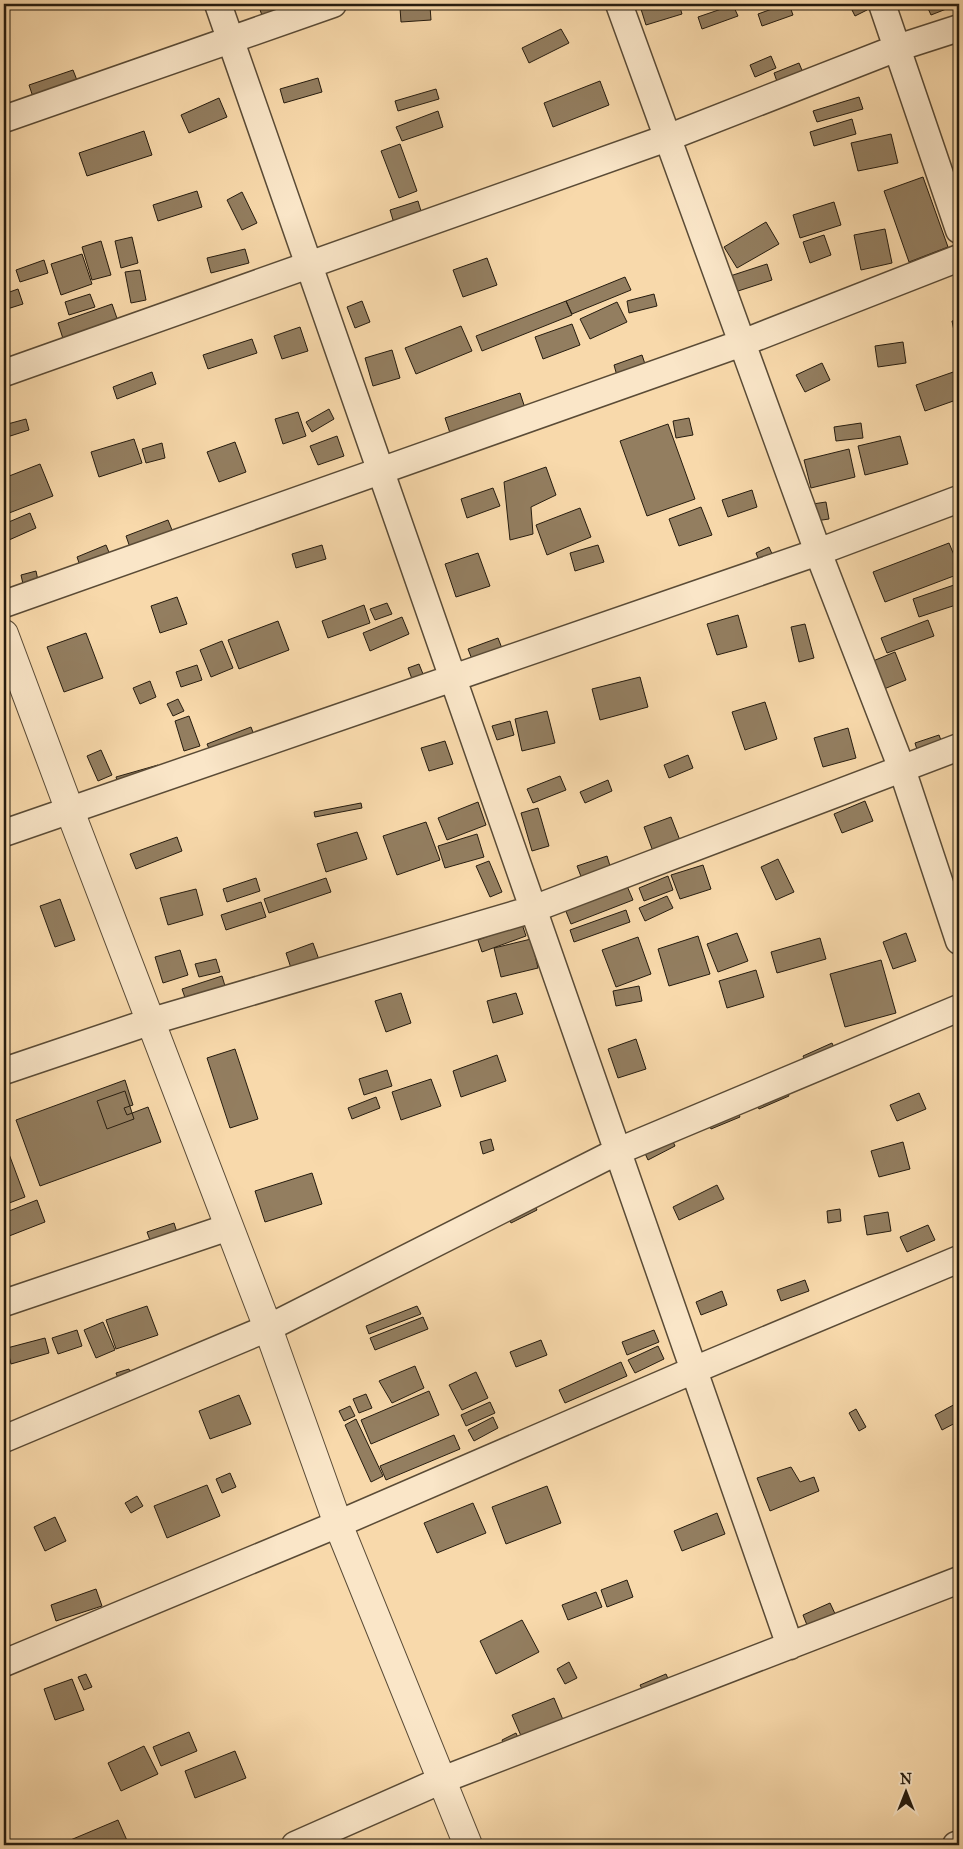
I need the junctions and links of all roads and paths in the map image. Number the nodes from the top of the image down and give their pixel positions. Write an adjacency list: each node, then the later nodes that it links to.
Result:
1 (218, 4): 6 (street)
2 (333, 4): 6 (street)
3 (619, 4): 9 (street)
4 (882, 4): 7 (street)
5 (959, 28): 7 (street)
6 (230, 39): 8 (street); 12 (street)
7 (897, 48): 9 (street); 10 (street)
8 (4, 119)
9 (667, 138): 12 (street); 13 (street)
10 (959, 230)
11 (959, 258): 13 (street)
12 (308, 264): 14 (street); 15 (street)
13 (742, 342): 15 (street); 17 (street)
14 (4, 374)
15 (380, 470): 18 (street); 20 (street)
16 (959, 499): 17 (street)
17 (818, 552): 20 (street); 22 (street)
18 (4, 604)
19 (4, 634): 23 (street)
20 (453, 678): 23 (street); 25 (street)
21 (959, 747): 22 (street)
22 (902, 770): 25 (street); 26 (street)
23 (70, 811): 24 (street); 28 (street)
24 (4, 833)
25 (533, 909): 28 (street); 30 (street)
26 (959, 941)
27 (959, 1008): 30 (street)
28 (152, 1021): 29 (street); 31 (street)
29 (4, 1071)
30 (616, 1152): 34 (street); 35 (street)
31 (229, 1227): 33 (street); 34 (street)
32 (959, 1259): 35 (street)
33 (4, 1303)
34 (268, 1328): 36 (street); 37 (street)
35 (694, 1370): 37 (street); 39 (street)
36 (4, 1440)
37 (338, 1524): 40 (street); 41 (street)
38 (959, 1580): 39 (street)
39 (790, 1646): 41 (street)
40 (4, 1663)
41 (442, 1780): 42 (street); 43 (street)
42 (295, 1845)
43 (468, 1845)

